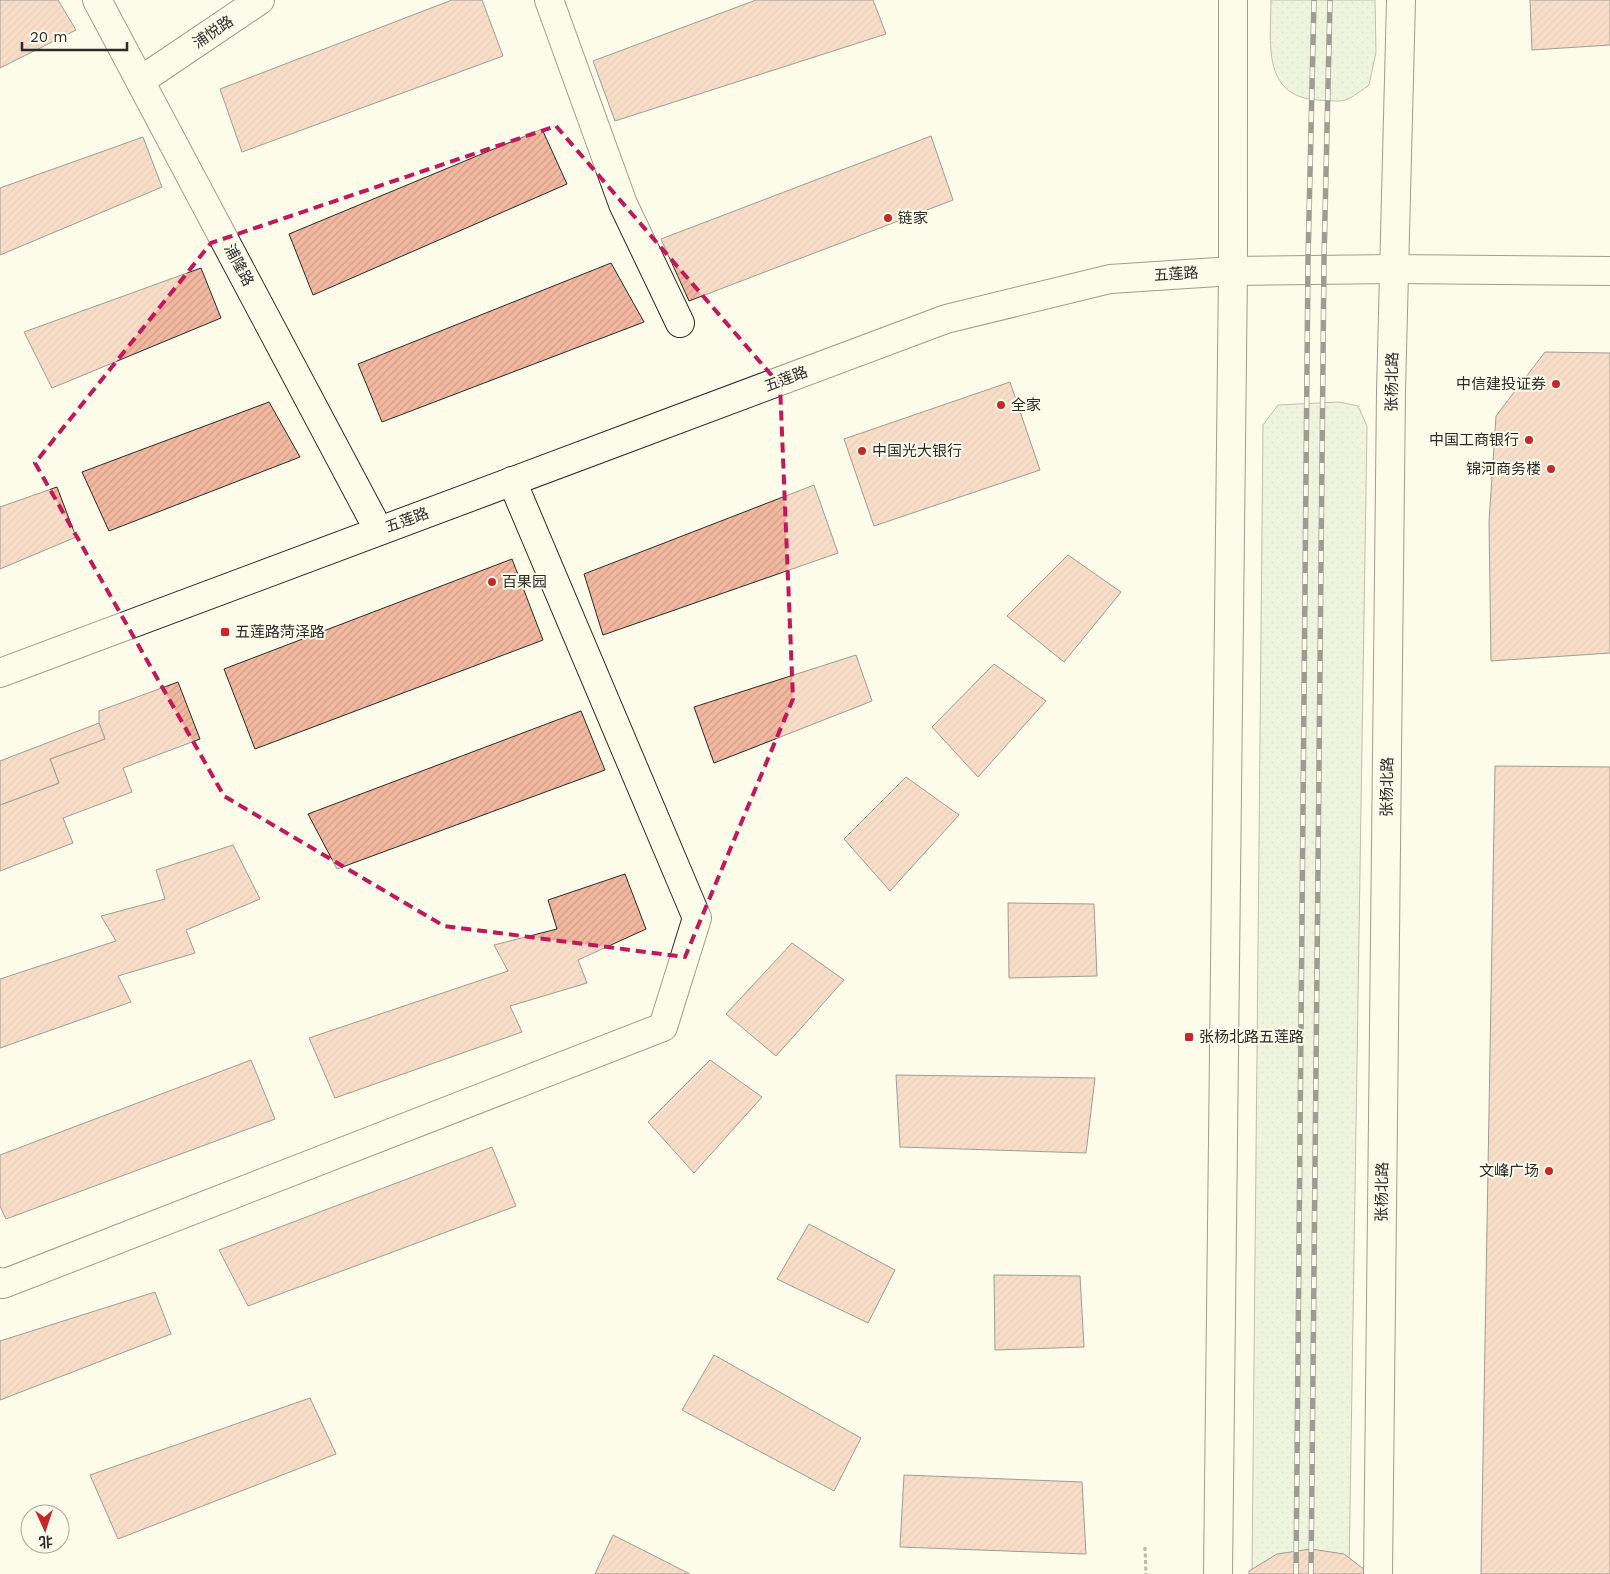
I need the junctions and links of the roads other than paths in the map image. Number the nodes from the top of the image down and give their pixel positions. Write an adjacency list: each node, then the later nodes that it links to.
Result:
1 (97, 0): 6 (main road, 浦隆路)
2 (260, 0): 6 (main road, 浦悦路)
3 (549, 0): 10 (main road)
4 (1233, 0): 8 (main road)
5 (1400, 0): 7 (main road, 张杨北路)
6 (140, 81): 12 (main road, 浦隆路)
7 (1394, 269): 8 (main road, 五莲路); 9 (main road, 五莲路); 16 (main road, 张杨北路)
8 (1233, 270): 11 (main road, 五莲路); 15 (main road)
9 (1610, 271)
10 (680, 323)
11 (512, 481): 12 (main road, 五莲路); 14 (main road)
12 (379, 531): 13 (main road, 五莲路)
13 (0, 673)
14 (0, 1282)
15 (1218, 1574)
16 (1378, 1574)

